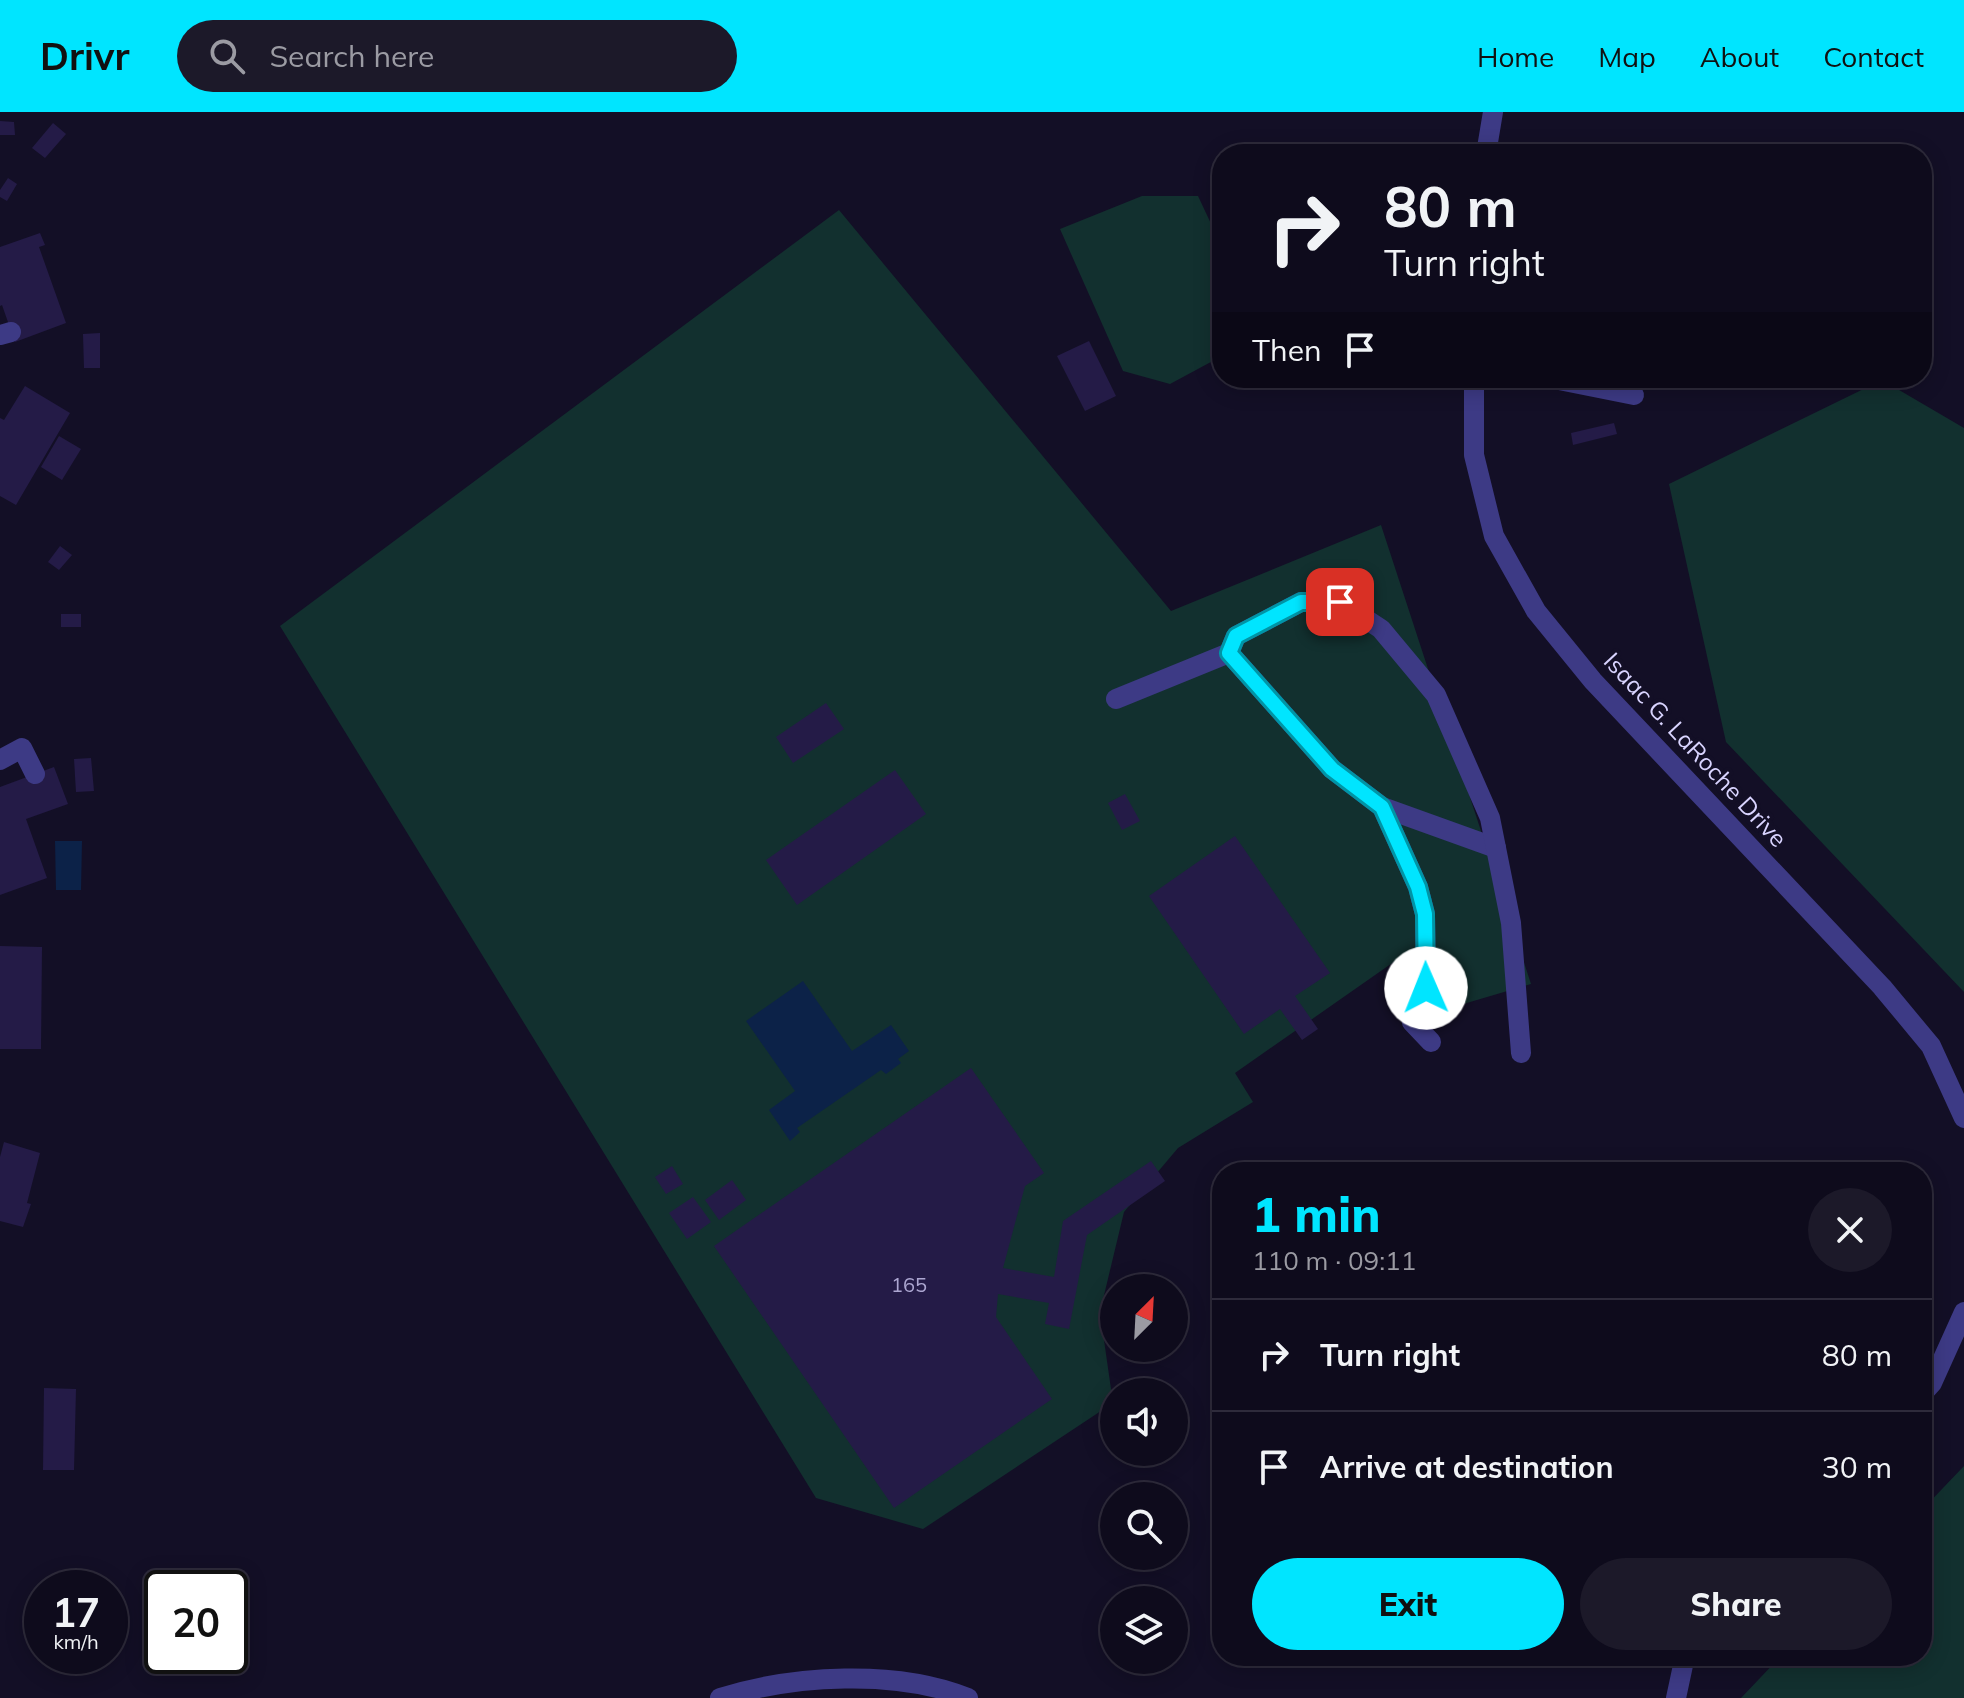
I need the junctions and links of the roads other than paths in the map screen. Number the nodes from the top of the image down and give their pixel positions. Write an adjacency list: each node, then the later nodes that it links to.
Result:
1 (1493, 112): 2 (street)
2 (1488, 144)
3 (1474, 388): 14 (street, Isaac G. LaRoche Drive)
4 (1599, 388): 5 (street)
5 (1634, 395)
6 (1229, 653): 7 (street); 10 (street); 11 (street)
7 (1116, 699)
8 (0, 760): 9 (street)
9 (35, 774)
10 (1382, 807): 11 (street); 12 (street)
11 (1496, 848): 13 (street)
12 (1431, 1042)
13 (1521, 1053)
14 (1964, 1118)
15 (1964, 1312): 16 (street)
16 (1932, 1383)
17 (1683, 1666): 20 (street)
18 (720, 1698): 19 (street)
19 (968, 1698)
20 (1676, 1698)

